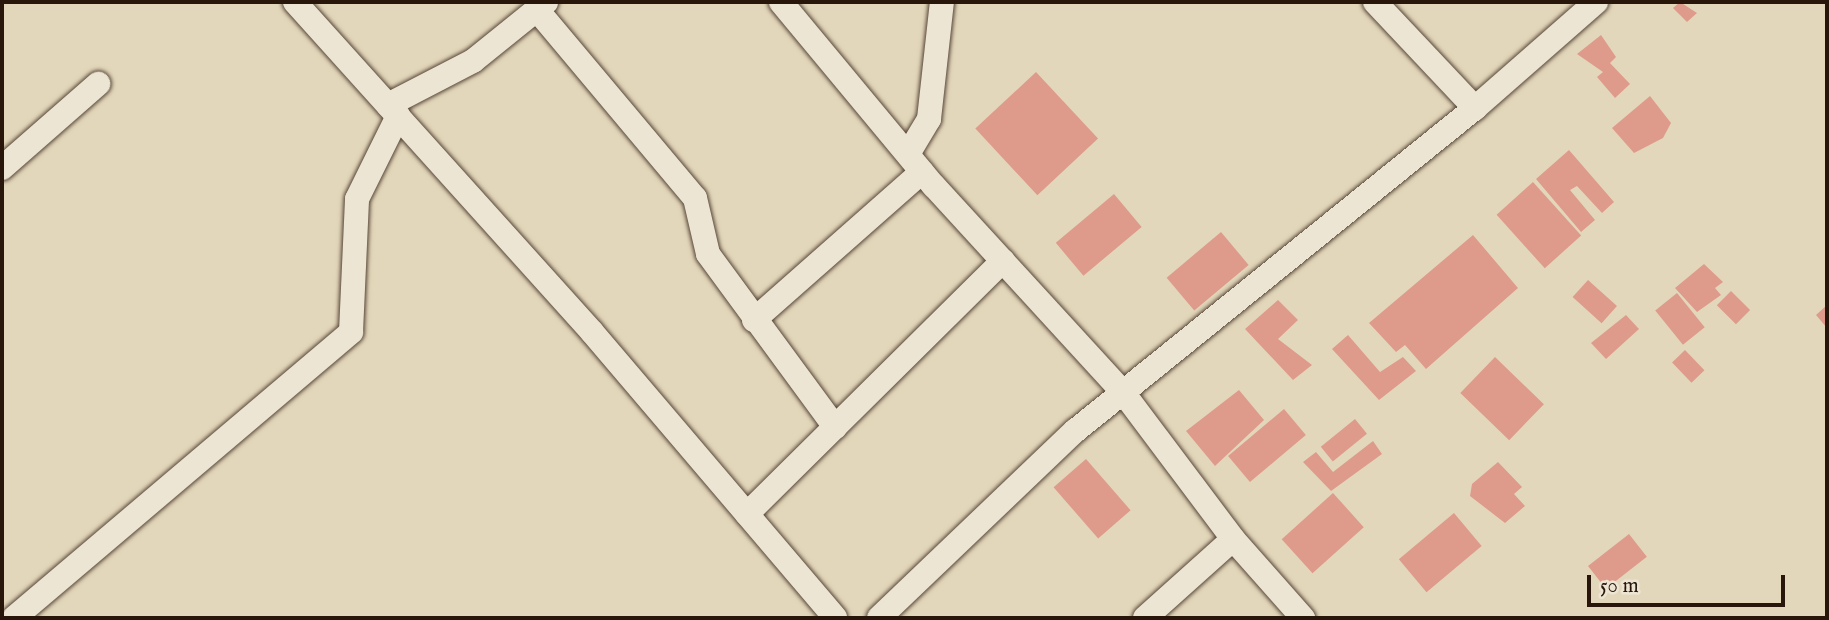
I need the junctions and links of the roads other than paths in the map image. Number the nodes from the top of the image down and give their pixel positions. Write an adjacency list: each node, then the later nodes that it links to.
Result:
1 (295, 2): 9 (street)
2 (781, 2): 10 (street)
3 (942, 2): 10 (street)
4 (1375, 2): 8 (street)
5 (1596, 2): 8 (street)
6 (542, 6): 9 (street); 13 (street)
7 (98, 85): 11 (street)
8 (1475, 108): 14 (street)
9 (393, 111): 16 (street); 18 (street)
10 (915, 163): 12 (street); 13 (street)
11 (2, 168)
12 (1003, 261): 14 (street); 15 (street)
13 (754, 320): 15 (street)
14 (1122, 391): 17 (street); 20 (street)
15 (835, 427): 16 (street)
16 (747, 514): 19 (street)
17 (1233, 539): 21 (street); 22 (street)
18 (14, 618)
19 (835, 618)
20 (879, 618)
21 (1145, 618)
22 (1303, 618)

